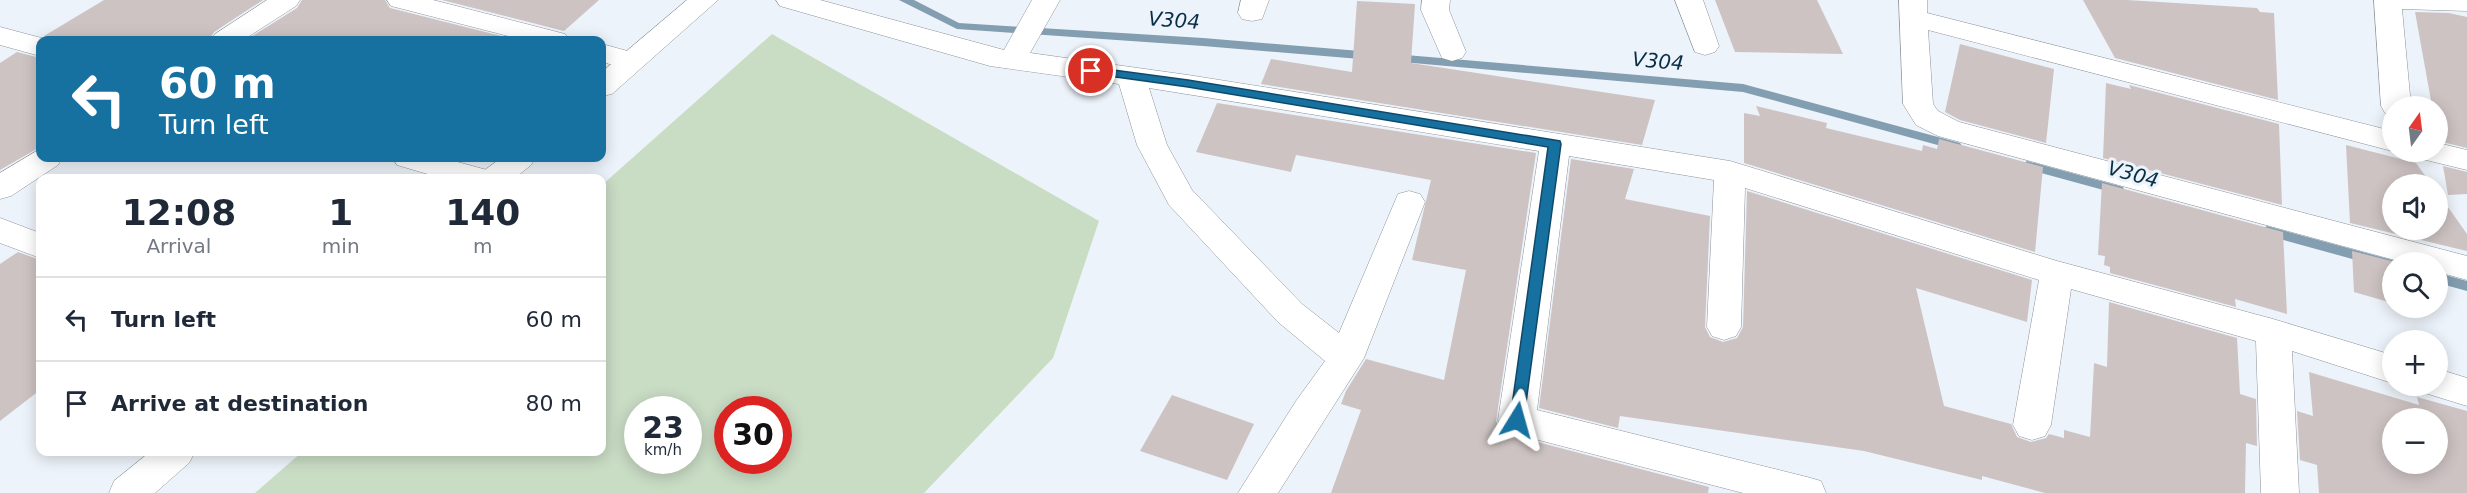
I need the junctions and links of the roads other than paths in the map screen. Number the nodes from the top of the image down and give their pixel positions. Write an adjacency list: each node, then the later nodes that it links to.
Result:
1 (285, 0): 12 (street)
2 (401, 0): 13 (street)
3 (704, 0): 19 (street)
4 (790, 0): 18 (street)
5 (1436, 0): 16 (street)
6 (1689, 0): 15 (street)
7 (2388, 0): 8 (street); 22 (street)
8 (2467, 3)
9 (1041, 9): 18 (street)
10 (1913, 9): 23 (street); 37 (street)
11 (0, 36): 14 (street)
12 (231, 36)
13 (540, 36)
14 (36, 46)
15 (1705, 46)
16 (1452, 52)
17 (606, 54): 19 (street)
18 (1012, 60): 20 (street)
19 (632, 61): 21 (street)
20 (1131, 76): 24 (street); 41 (street)
21 (606, 84)
22 (2395, 96)
23 (2382, 138)
24 (1555, 144): 30 (street); 49 (street)
25 (2448, 156): 26 (street)
26 (2467, 160)
27 (41, 162): 33 (street)
28 (422, 162): 31 (street)
29 (515, 162): 32 (street)
30 (1730, 172): 38 (street); 39 (street)
31 (462, 174)
32 (501, 174)
33 (0, 188)
34 (1409, 202): 41 (street)
35 (0, 230): 36 (street)
36 (36, 244)
37 (2467, 268)
38 (2057, 273): 40 (street); 45 (street)
39 (1724, 327)
40 (2273, 332): 42 (street); 50 (street)
41 (1346, 357): 47 (street)
42 (2382, 366)
43 (2448, 386): 44 (street)
44 (2467, 392)
45 (2032, 425)
46 (171, 456): 48 (street)
47 (1268, 491)
48 (128, 493)
49 (1807, 493)
50 (2280, 493)

